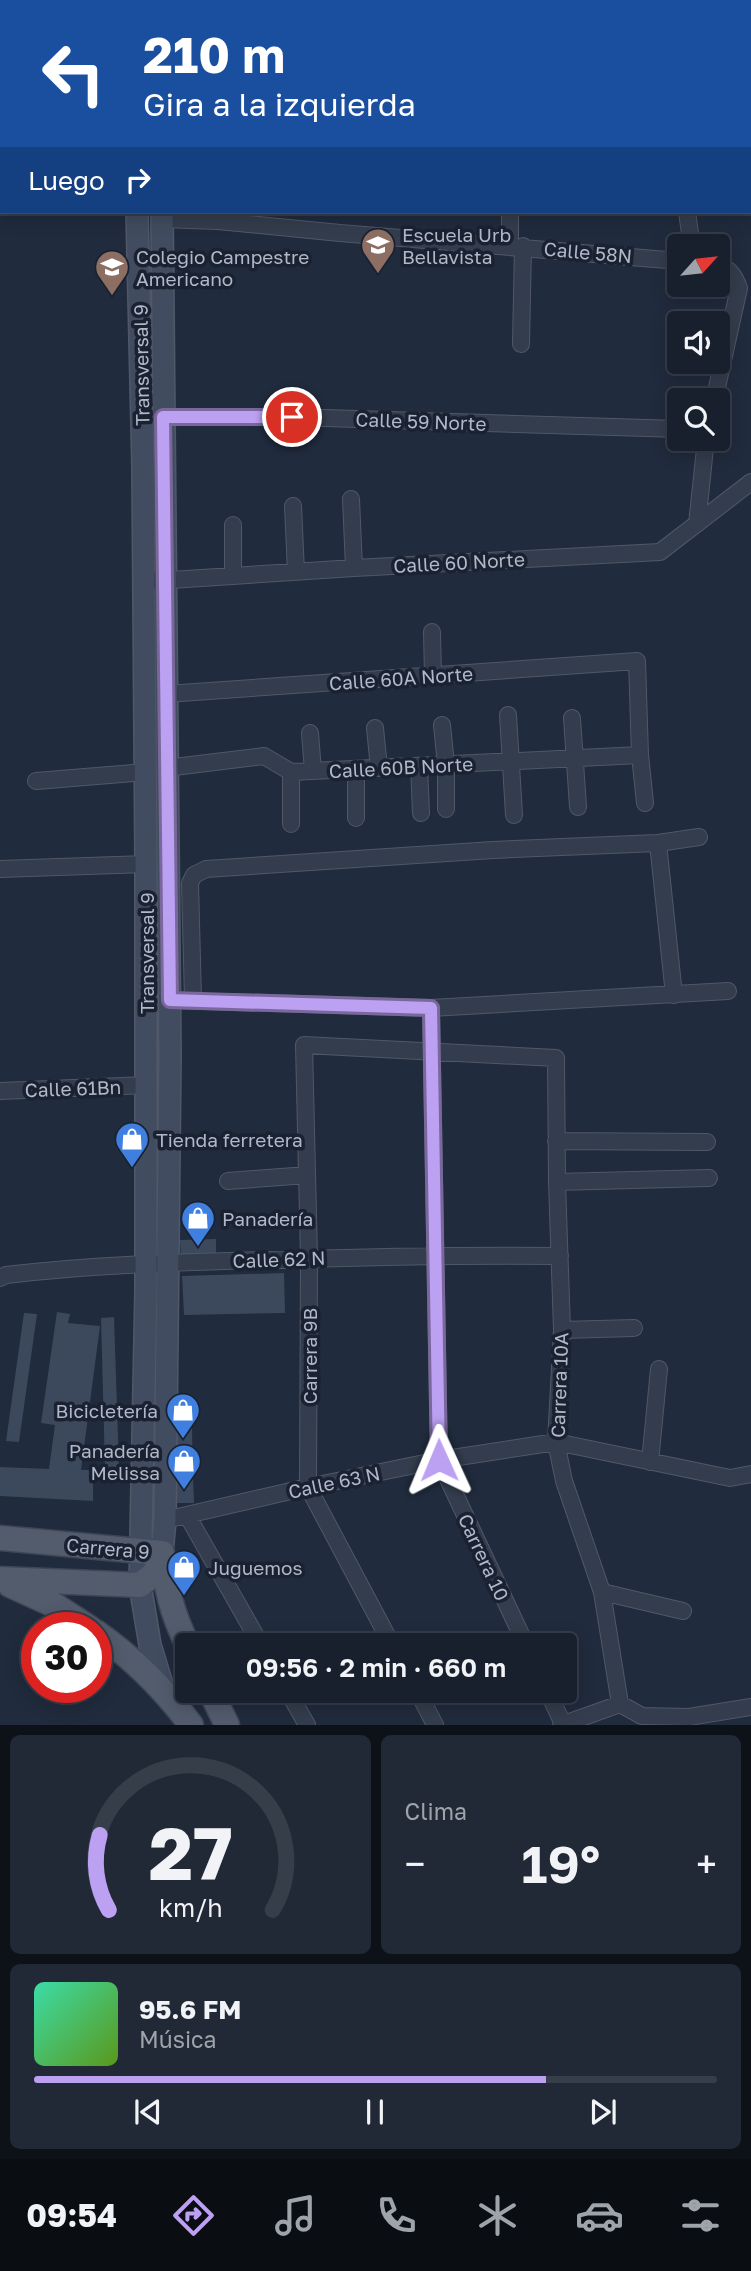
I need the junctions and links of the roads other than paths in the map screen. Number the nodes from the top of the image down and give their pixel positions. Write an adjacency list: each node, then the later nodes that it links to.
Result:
1 (137, 214): 23 (main road, Transversal 9)
2 (510, 214): 7 (street)
3 (687, 214): 6 (street)
4 (162, 215): 5 (street, Calle 58N); 12 (main road, Transversal 9)
5 (218, 216): 7 (street, Calle 58N)
6 (690, 234)
7 (517, 246): 8 (street, Calle 58N); 10 (street)
8 (667, 260)
9 (730, 273): 11 (street)
10 (520, 344)
11 (716, 388)
12 (163, 417): 13 (street, Calle 59 Norte); 23 (main road, Transversal 9)
13 (667, 429)
14 (705, 451): 18 (street)
15 (751, 482): 18 (street, Calle 60 Norte)
16 (351, 499): 20 (street)
17 (293, 506): 21 (street)
18 (697, 524): 20 (street, Calle 60 Norte)
19 (233, 525): 22 (street)
20 (354, 568): 21 (street, Calle 60 Norte)
21 (296, 572): 22 (street, Calle 60 Norte)
22 (233, 576): 23 (street, Calle 60 Norte)
23 (154, 581): 26 (main road, Transversal 9); 39 (main road, Transversal 9)
24 (432, 632): 25 (street)
25 (433, 676): 26 (street, Calle 60A Norte); 32 (street, Calle 60A Norte)
26 (166, 694): 39 (main road, Transversal 9)
27 (508, 715): 34 (street)
28 (572, 718): 33 (street)
29 (442, 725): 35 (street)
30 (375, 727): 37 (street)
31 (310, 733): 40 (street)
32 (640, 755): 33 (street, Calle 60B Norte); 43 (street)
33 (575, 758): 34 (street, Calle 60B Norte); 44 (street)
34 (511, 761): 35 (street, Calle 60B Norte); 47 (street)
35 (446, 765): 36 (street, Calle 60B Norte); 45 (street)
36 (419, 766): 37 (street, Calle 60B Norte); 46 (street)
37 (379, 768): 38 (street, Calle 60B Norte)
38 (356, 769): 40 (street, Calle 60B Norte); 48 (street)
39 (156, 770): 41 (street, Calle 60B Norte); 42 (street, Calle 60B Norte); 52 (main road, Transversal 9); 57 (main road, Transversal 9)
40 (313, 771): 41 (street, Calle 60B Norte)
41 (291, 772): 49 (street)
42 (36, 781)
43 (645, 803)
44 (578, 807)
45 (446, 809)
46 (421, 813)
47 (514, 815)
48 (356, 818)
49 (291, 824)
50 (699, 837): 51 (street)
51 (658, 843): 55 (street); 56 (street)
52 (146, 864): 53 (street); 60 (main road, Transversal 9)
53 (0, 869)
54 (728, 991): 55 (street)
55 (674, 995): 58 (street)
56 (193, 999): 57 (street); 58 (street)
57 (170, 1000): 71 (main road, Transversal 9)
58 (431, 1008): 59 (street, Carrera 10)
59 (432, 1053): 62 (street, Carrera 10A); 64 (street, Carrera 9B); 68 (street, Carrera 10)
60 (147, 1085): 61 (street, Calle 61Bn); 72 (main road, Transversal 9)
61 (0, 1091)
62 (556, 1141): 63 (street); 67 (street, Carrera 10A)
63 (708, 1142)
64 (307, 1175): 66 (street); 70 (street, Carrera 9B)
65 (709, 1178): 67 (street)
66 (228, 1181)
67 (557, 1182): 69 (street, Carrera 10A)
68 (434, 1255): 69 (street, Calle 62 N); 70 (street, Calle 62 N); 78 (street, Carrera 10)
69 (560, 1256): 75 (street, Carrera 10A)
70 (309, 1258): 71 (street, Calle 62 N); 81 (street, Carrera 9B)
71 (168, 1262): 72 (street, Calle 62 N); 83 (main road, Transversal 9)
72 (146, 1263): 73 (street, Calle 62 N); 85 (main road, Transversal 9)
73 (0, 1278)
74 (634, 1328): 75 (street)
75 (562, 1330): 77 (street, Carrera 10A)
76 (659, 1368): 79 (street)
77 (556, 1442): 78 (street, Calle 63 N); 79 (street, Calle 63 N); 88 (street, Carrera 10A)
78 (439, 1460): 81 (street, Calle 63 N); 94 (street, Carrera 10)
79 (650, 1462): 80 (street, Calle 63 N)
80 (751, 1474)
81 (308, 1487): 82 (street, Calle 63 N); 93 (street, Carrera 9B)
82 (187, 1515): 83 (street, Calle 63 N); 92 (street)
83 (165, 1520): 85 (main road, Transversal 9)
84 (0, 1538): 85 (main road, Carrera 9)
85 (151, 1552): 87 (main road); 91 (main road, Carrera 9)
86 (0, 1579): 87 (main road); 90 (main road)
87 (140, 1585): 96 (main road)
88 (602, 1592): 89 (street); 101 (street, Carrera 10A)
89 (683, 1611)
90 (64, 1612)
91 (182, 1633)
92 (254, 1633)
93 (386, 1633)
94 (520, 1633)
95 (112, 1645): 96 (main road)
96 (164, 1692): 104 (main road)
97 (217, 1703): 105 (main road)
98 (294, 1703): 106 (street)
99 (424, 1703): 107 (street)
100 (553, 1703): 103 (street)
101 (620, 1704): 102 (street); 103 (street)
102 (751, 1707)
103 (562, 1724)
104 (191, 1725)
105 (227, 1725)
106 (307, 1725)
107 (435, 1725)

